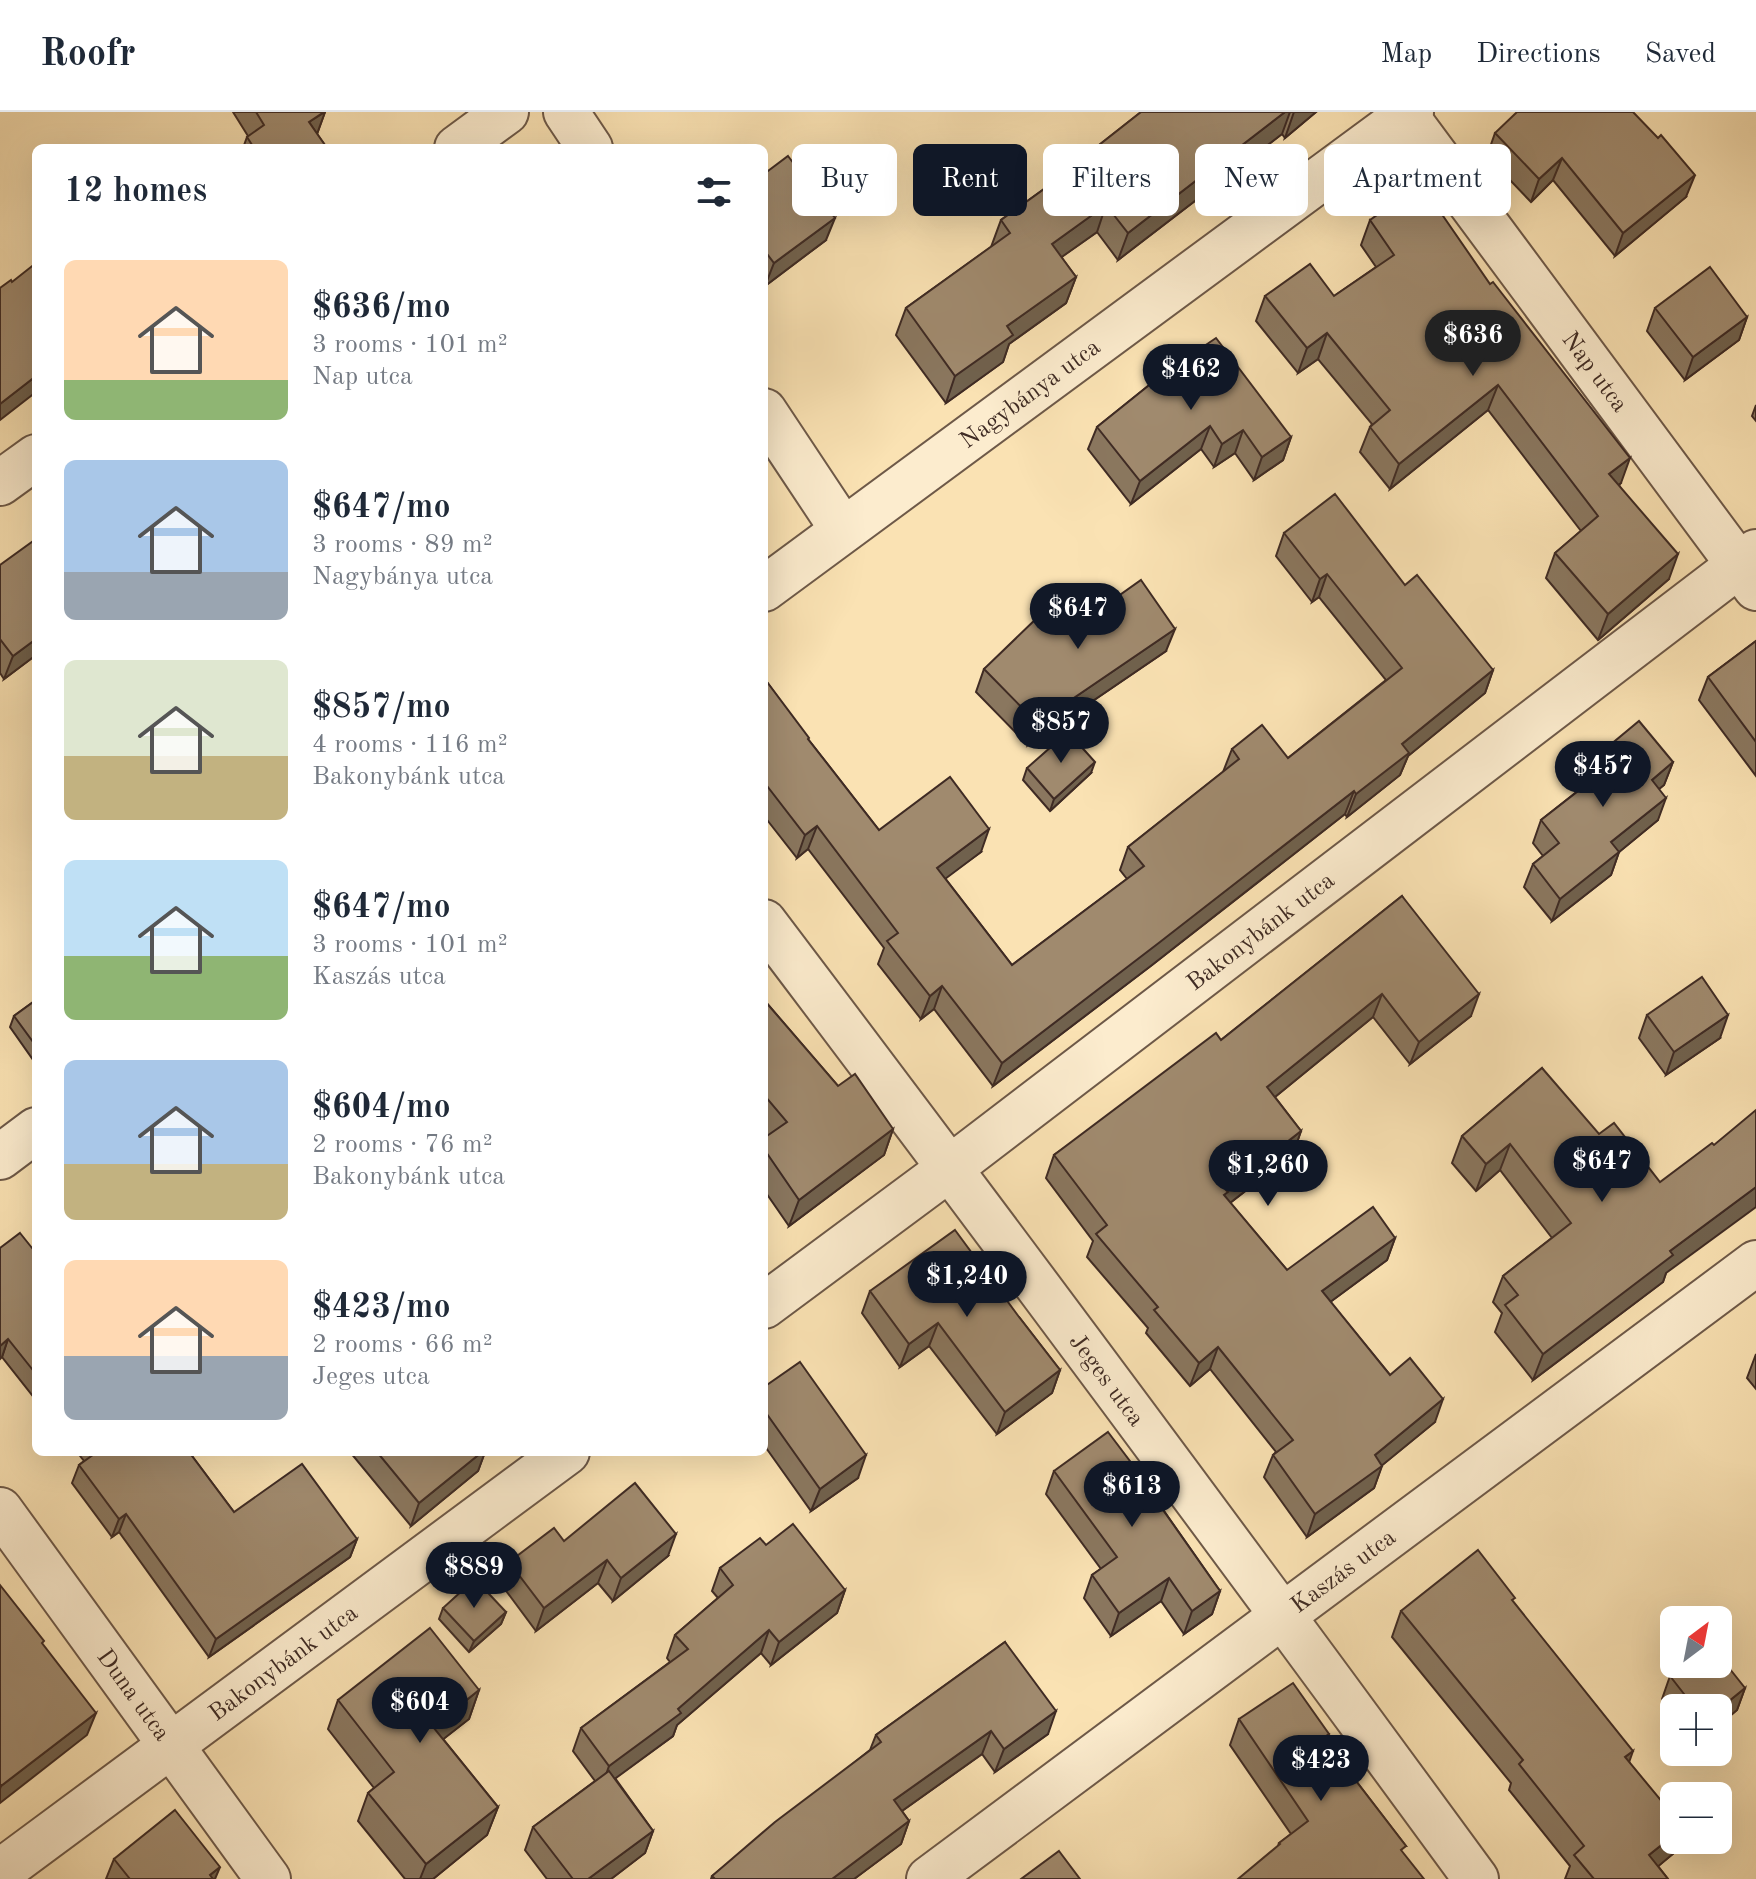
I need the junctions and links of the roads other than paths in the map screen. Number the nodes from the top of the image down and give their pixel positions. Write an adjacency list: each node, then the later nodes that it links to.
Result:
1 (506, 112): 4 (street)
2 (566, 112): 5 (street)
3 (1408, 114): 9 (street, Nagybánya utca); 10 (street, Nap utca)
4 (462, 144)
5 (587, 144)
6 (768, 417): 9 (street)
7 (32, 460): 8 (street)
8 (0, 483)
9 (843, 530): 11 (street, Nagybánya utca)
10 (1750, 568): 15 (street, Bakonybánk utca)
11 (768, 586)
12 (768, 927): 15 (street, Jeges utca)
13 (32, 1133): 14 (street)
14 (0, 1157)
15 (950, 1168): 17 (street, Bakonybánk utca); 20 (street, Jeges utca)
16 (1756, 1263): 20 (street, Kaszás utca)
17 (768, 1303)
18 (562, 1456): 21 (street, Bakonybánk utca)
19 (0, 1510): 21 (street, Duna utca)
20 (1283, 1615): 24 (street, Kaszás utca); 25 (street, Jeges utca)
21 (170, 1746): 22 (street, Bakonybánk utca); 23 (street, Duna utca)
22 (0, 1872)
23 (268, 1879)
24 (929, 1879)
25 (1476, 1879)

